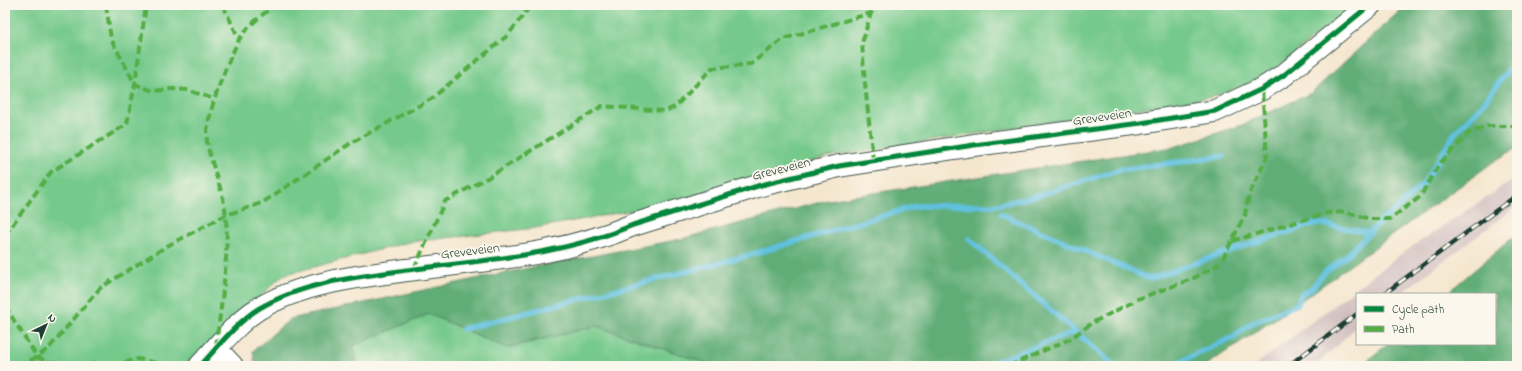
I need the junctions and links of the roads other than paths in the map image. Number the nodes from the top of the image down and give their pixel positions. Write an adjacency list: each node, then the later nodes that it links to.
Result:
1 (1370, 5): 2 (street, Greveveien)
2 (216, 349): 3 (street, Greveveien); 4 (street)
3 (200, 366)
4 (232, 366)

